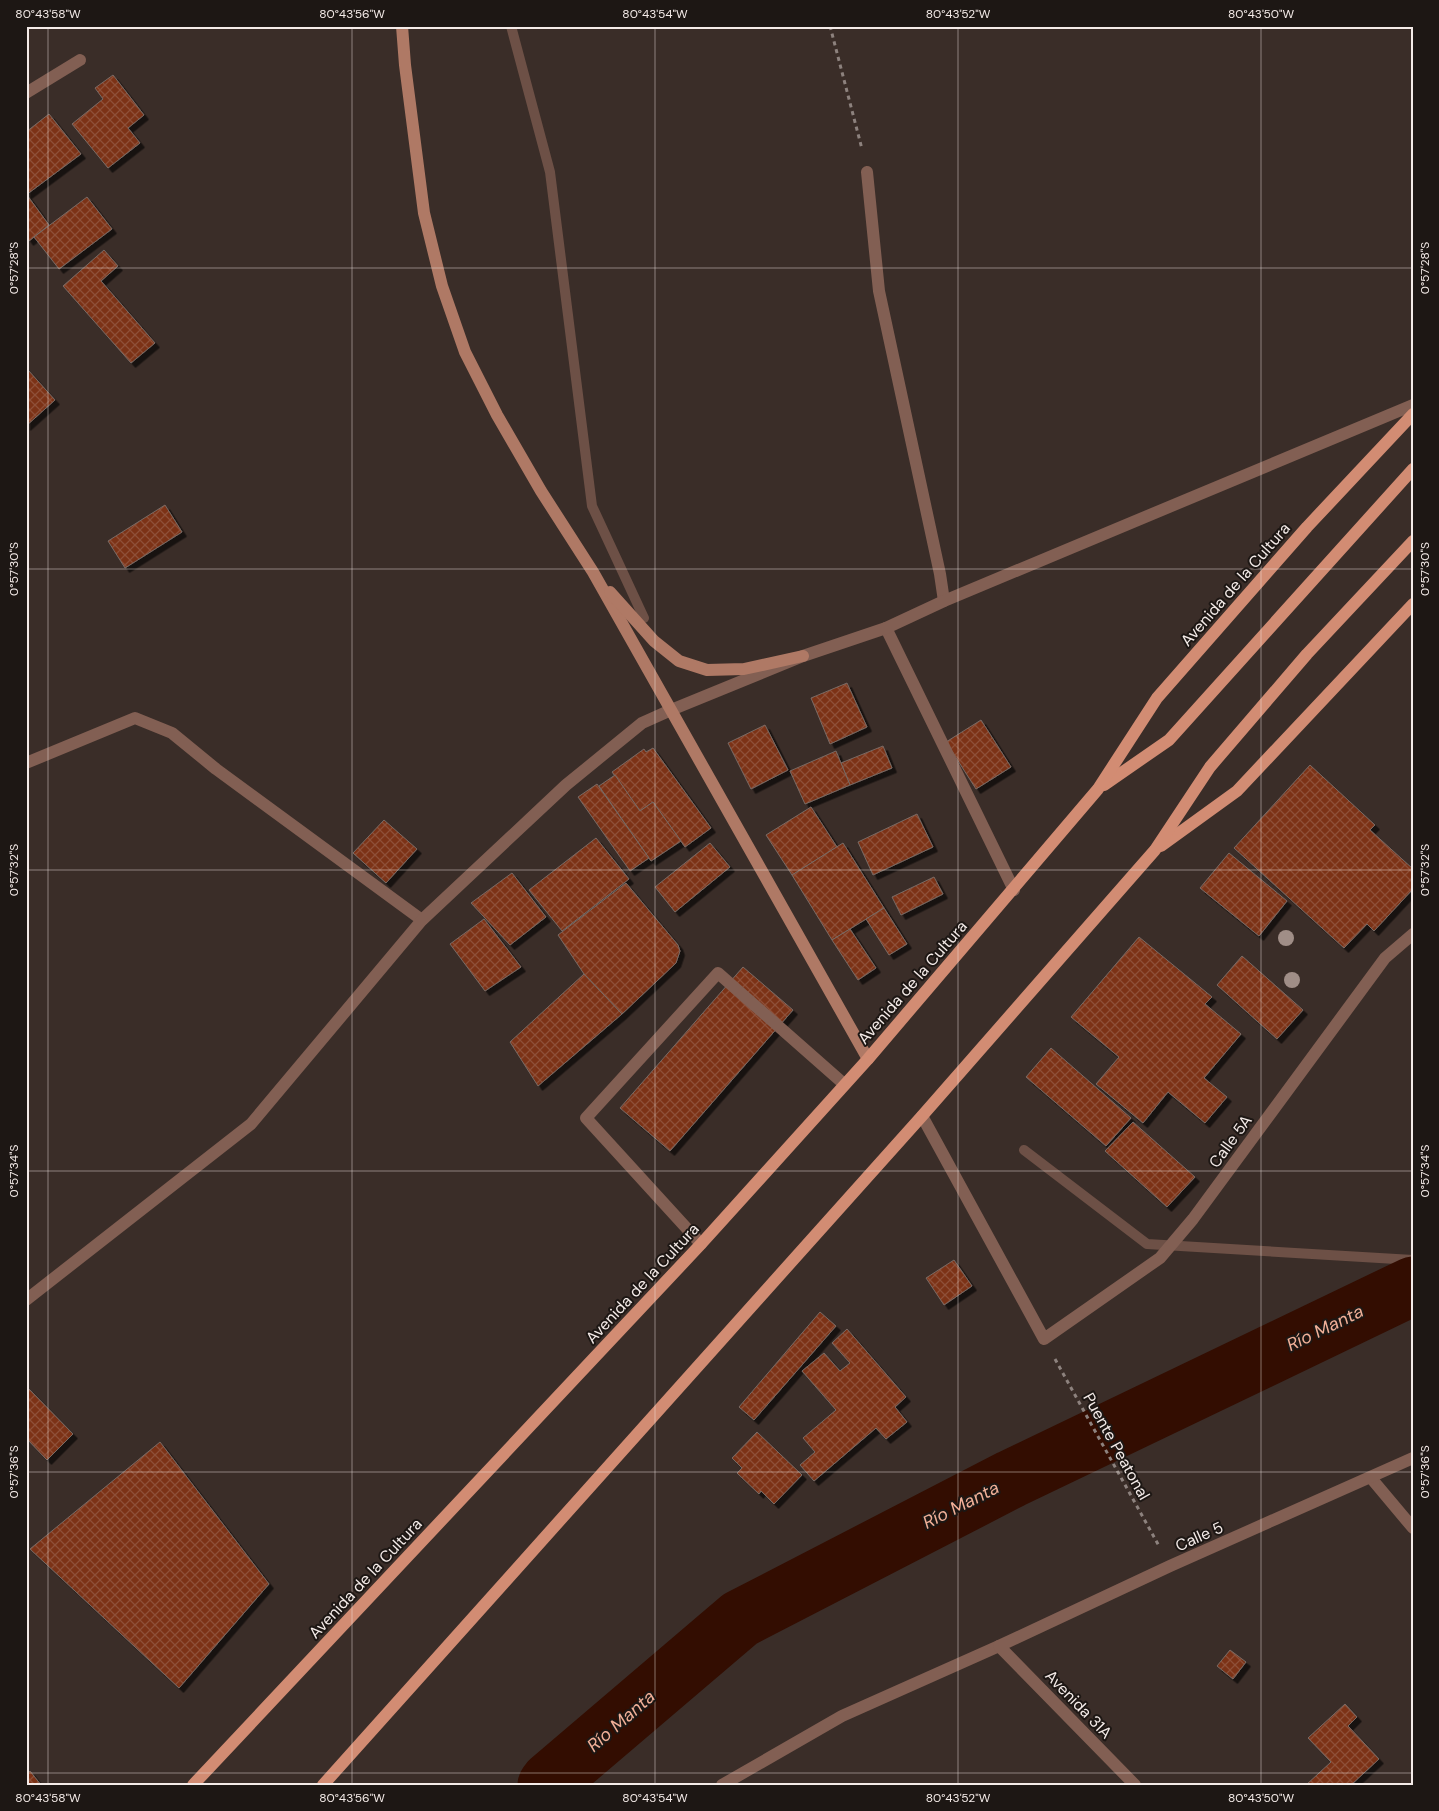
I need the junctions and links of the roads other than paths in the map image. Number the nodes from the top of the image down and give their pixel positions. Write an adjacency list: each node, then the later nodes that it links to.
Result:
1 (402, 26): 9 (street)
2 (80, 60): 3 (street)
3 (26, 93)
4 (867, 172): 10 (street)
5 (1413, 404): 10 (street)
6 (1413, 414): 16 (main road, Avenida de la Cultura)
7 (1413, 469): 16 (main road, Avenida de la Cultura)
8 (1413, 541): 17 (main road)
9 (593, 572): 13 (street); 14 (street)
10 (944, 601): 12 (street)
11 (1413, 604): 17 (main road)
12 (886, 628): 13 (street); 18 (street)
13 (803, 656): 14 (street)
14 (671, 710): 19 (street); 21 (street)
15 (26, 763): 19 (street)
16 (1098, 789): 18 (main road, Avenida de la Cultura)
17 (1155, 850): 23 (main road)
18 (1014, 890): 21 (main road, Avenida de la Cultura)
19 (422, 920): 25 (street)
20 (1413, 934): 23 (street, Calle 5A)
21 (868, 1059): 22 (main road, Avenida de la Cultura)
22 (844, 1084): 24 (main road, Avenida de la Cultura); 24 (street)
23 (922, 1116): 31 (main road)
24 (701, 1244): 30 (main road, Avenida de la Cultura)
25 (26, 1300)
26 (1413, 1458): 27 (street, Calle 5)
27 (1371, 1478): 28 (street); 29 (street, Calle 5)
28 (1413, 1528)
29 (999, 1646): 32 (street, Calle 5); 33 (street, Avenida 31A)
30 (194, 1785)
31 (323, 1785)
32 (722, 1785)
33 (1135, 1785)

